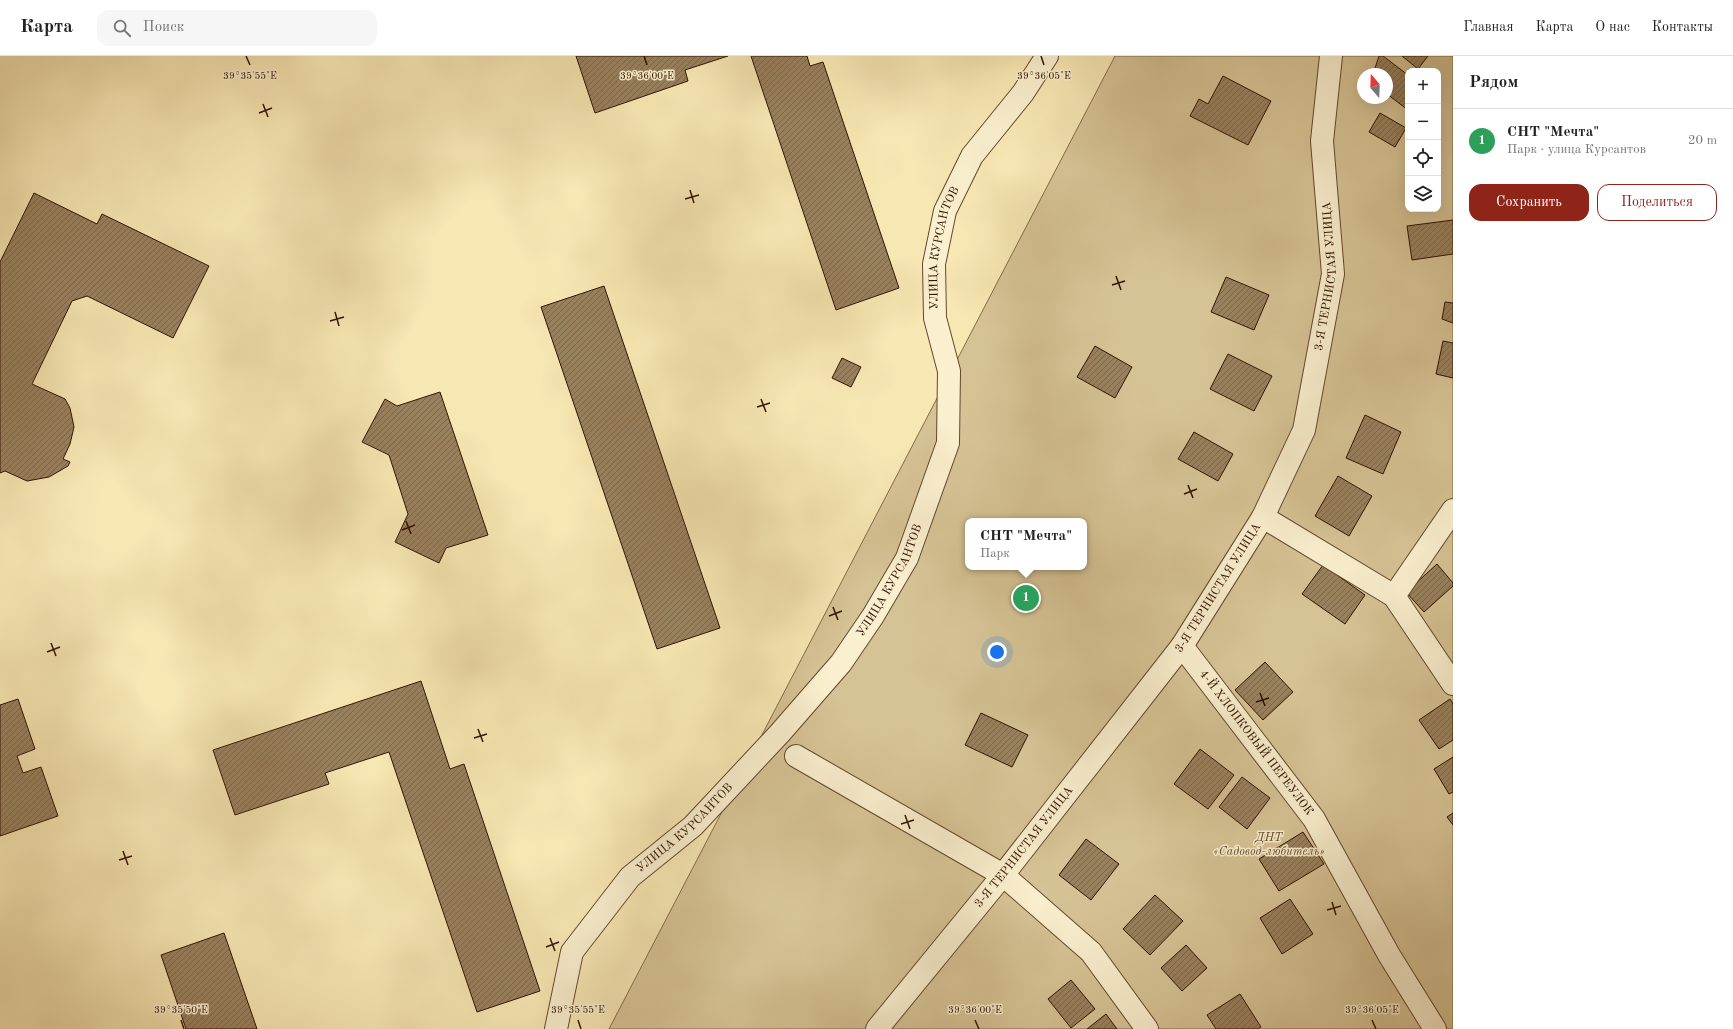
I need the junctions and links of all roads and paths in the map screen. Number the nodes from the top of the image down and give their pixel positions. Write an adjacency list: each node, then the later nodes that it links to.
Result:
1 (1047, 56): 10 (street, УЛИЦА КУРСАНТОВ)
2 (1330, 56): 4 (street, 3-Я ТЕРНИСТАЯ УЛИЦА)
3 (1453, 510): 5 (street)
4 (1263, 517): 5 (street); 6 (street, 3-Я ТЕРНИСТАЯ УЛИЦА)
5 (1394, 596): 7 (street)
6 (1182, 646): 9 (street, 3-Я ТЕРНИСТАЯ УЛИЦА); 13 (street, 4-Й ХЛОПКОВЫЙ ПЕРЕУЛОК)
7 (1453, 684)
8 (796, 756): 9 (street)
9 (1003, 875): 11 (street, 3-Я ТЕРНИСТАЯ УЛИЦА); 12 (street)
10 (556, 1029)
11 (877, 1029)
12 (1147, 1029)
13 (1435, 1029)

